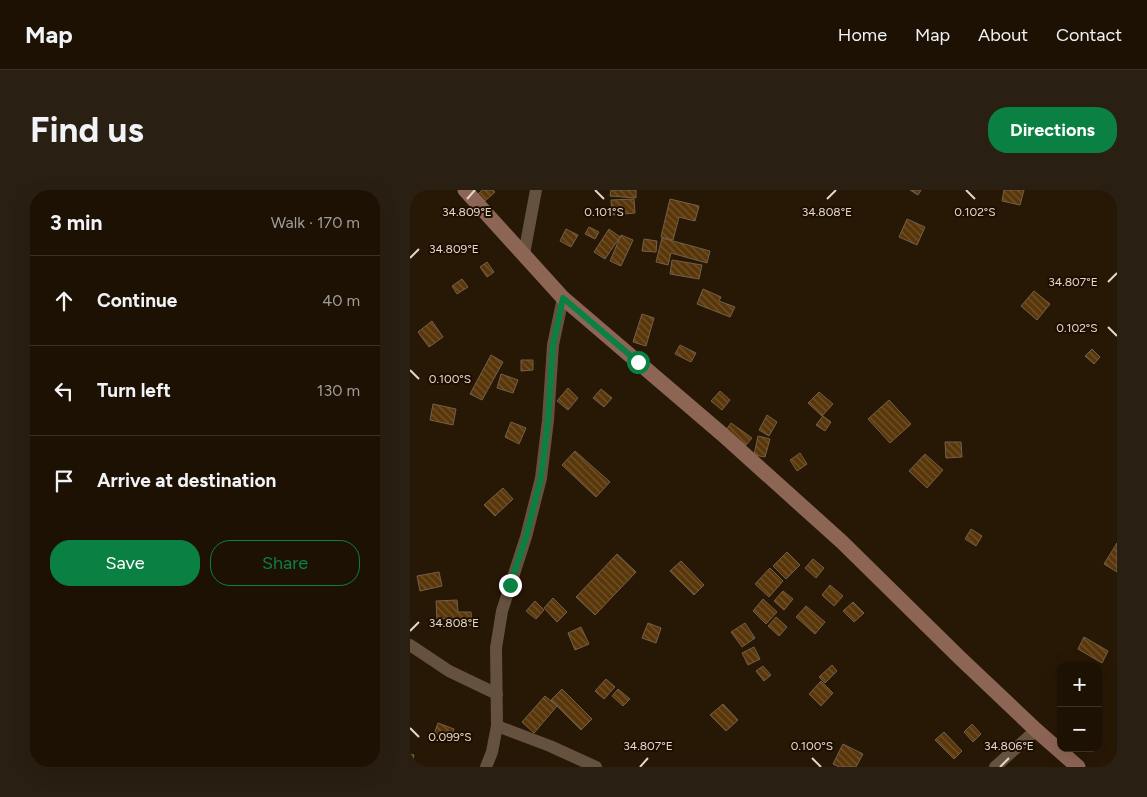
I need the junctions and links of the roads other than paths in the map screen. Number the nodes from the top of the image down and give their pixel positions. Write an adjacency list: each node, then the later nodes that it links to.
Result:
1 (464, 190): 3 (main road)
2 (536, 190): 3 (street)
3 (524, 254): 4 (main road)
4 (563, 298): 6 (street); 8 (main road)
5 (410, 646): 6 (street)
6 (497, 694): 7 (street)
7 (498, 726): 9 (street); 10 (street)
8 (1036, 730): 11 (street); 12 (main road)
9 (486, 767)
10 (596, 767)
11 (994, 767)
12 (1078, 767)

